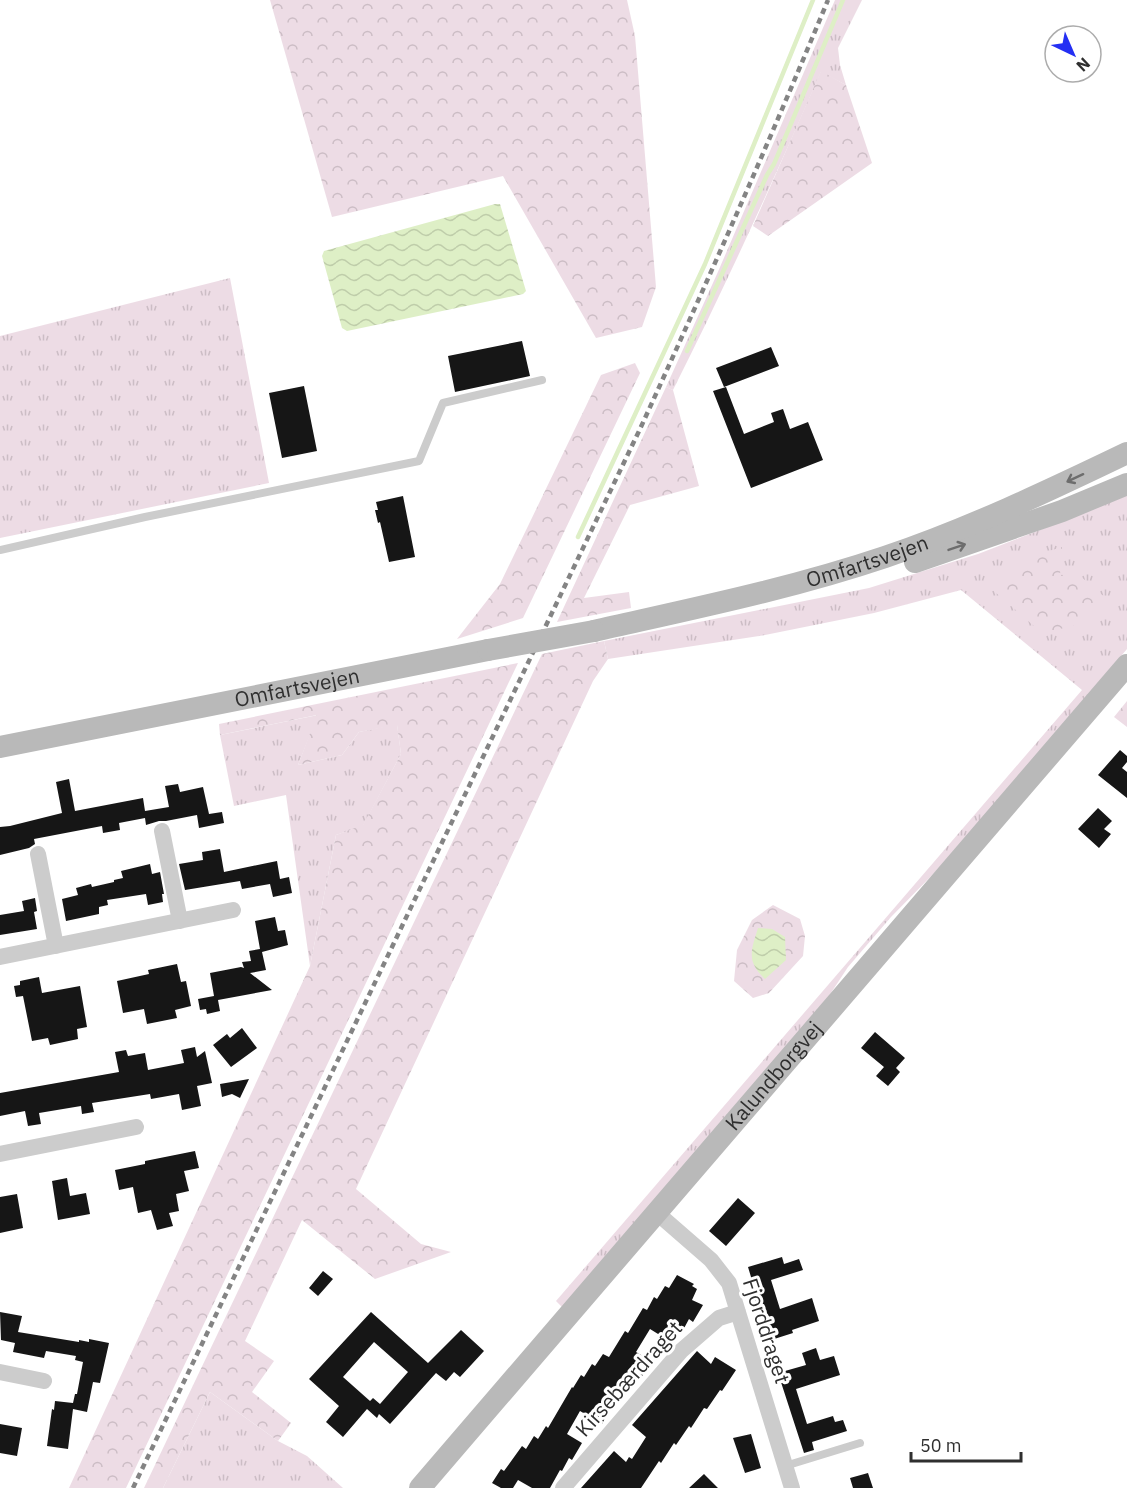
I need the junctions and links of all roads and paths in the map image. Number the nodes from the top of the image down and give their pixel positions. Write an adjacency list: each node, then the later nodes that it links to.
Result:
1 (542, 380): 4 (lane)
2 (1127, 453): 5 (main road, Omfartsvejen, one-way to 5)
3 (1127, 484): 5 (main road, Omfartsvejen, one-way to 3)
4 (0, 550)
5 (594, 631): 7 (main road, Omfartsvejen, bridge)
6 (1127, 665): 16 (main road, Kalundborgvej)
7 (0, 747)
8 (162, 831): 11 (street)
9 (38, 854): 12 (street)
10 (233, 910): 11 (street)
11 (180, 921): 12 (street)
12 (56, 946): 13 (street)
13 (0, 957)
14 (136, 1127): 15 (street)
15 (0, 1154)
16 (657, 1213): 17 (street, Fjorddraget); 22 (main road, Kalundborgvej)
17 (738, 1312): 21 (street, Fjorddraget); 23 (street, Kirsebærdraget)
18 (0, 1372): 19 (street)
19 (44, 1381)
20 (860, 1443): 21 (lane)
21 (785, 1466): 24 (street, Fjorddraget)
22 (420, 1488)
23 (563, 1488)
24 (792, 1488)

